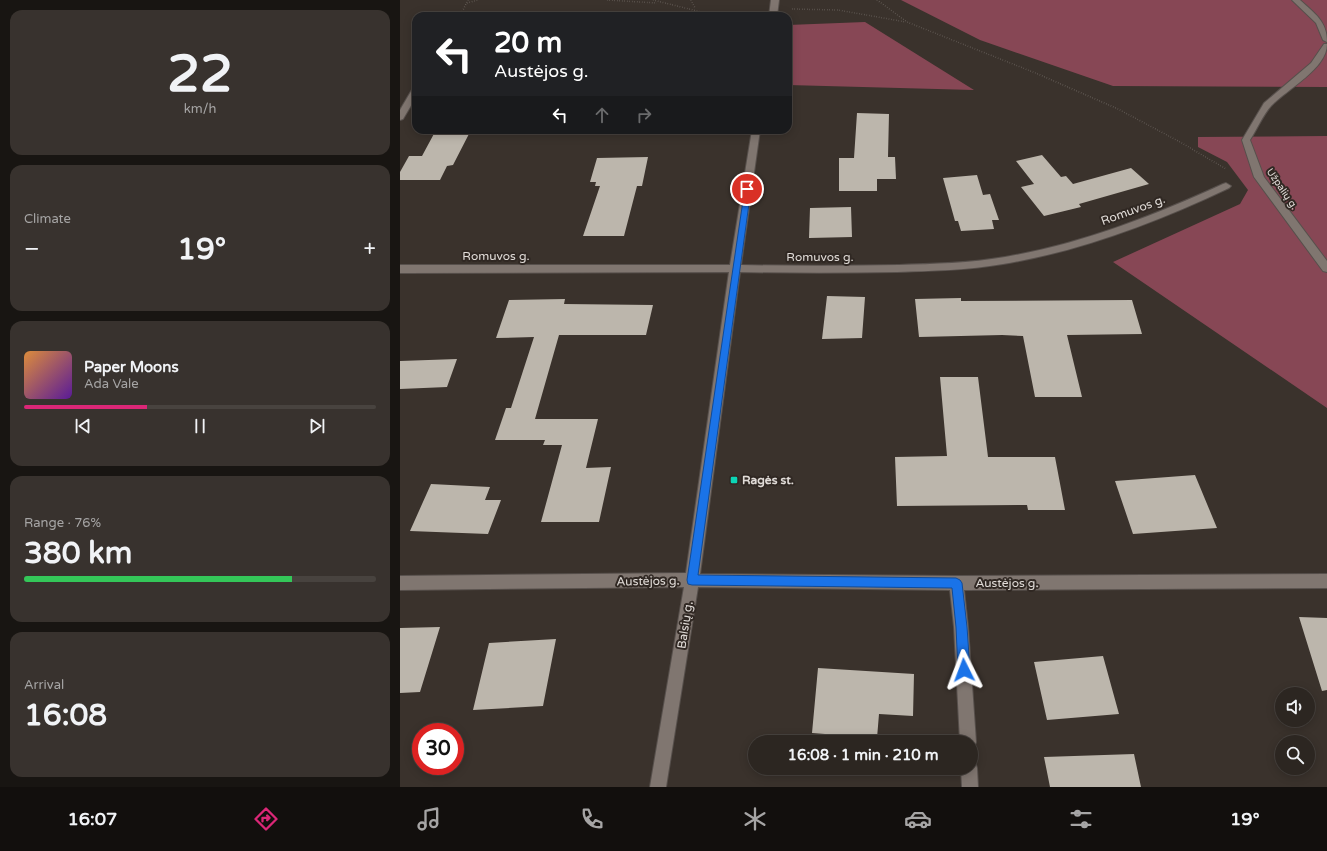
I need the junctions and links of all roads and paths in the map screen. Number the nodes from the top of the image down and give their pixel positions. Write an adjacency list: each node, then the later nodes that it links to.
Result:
1 (468, 0): 10 (path)
2 (472, 0): 10 (path)
3 (478, 0): 10 (path)
4 (608, 0): 11 (path)
5 (653, 0): 11 (path)
6 (691, 0): 12 (path)
7 (775, 0): 15 (street)
8 (877, 0): 16 (path)
9 (1296, 0): 17 (street)
10 (467, 3): 13 (path)
11 (662, 3): 12 (path)
12 (696, 8): 14 (path)
13 (462, 12)
14 (705, 12)
15 (773, 12): 16 (path)
16 (907, 22): 22 (path)
17 (1327, 40)
18 (1327, 46): 24 (street, Užpalių g.)
19 (412, 96): 20 (street)
20 (400, 116)
21 (755, 134): 26 (street, Balsių g.)
22 (1227, 170)
23 (1226, 186): 26 (street, Romuvos g.)
24 (1327, 268)
25 (400, 269): 26 (street, Romuvos g.)
26 (735, 269): 27 (street, Balsių g.)
27 (692, 580): 29 (street, Austėjos g.); 30 (street, Austėjos g.); 33 (street, Balsių g.)
28 (1327, 580): 30 (street, Austėjos g.)
29 (400, 583)
30 (956, 583): 31 (street)
31 (968, 735)
32 (969, 775): 34 (street)
33 (658, 787)
34 (970, 787)

